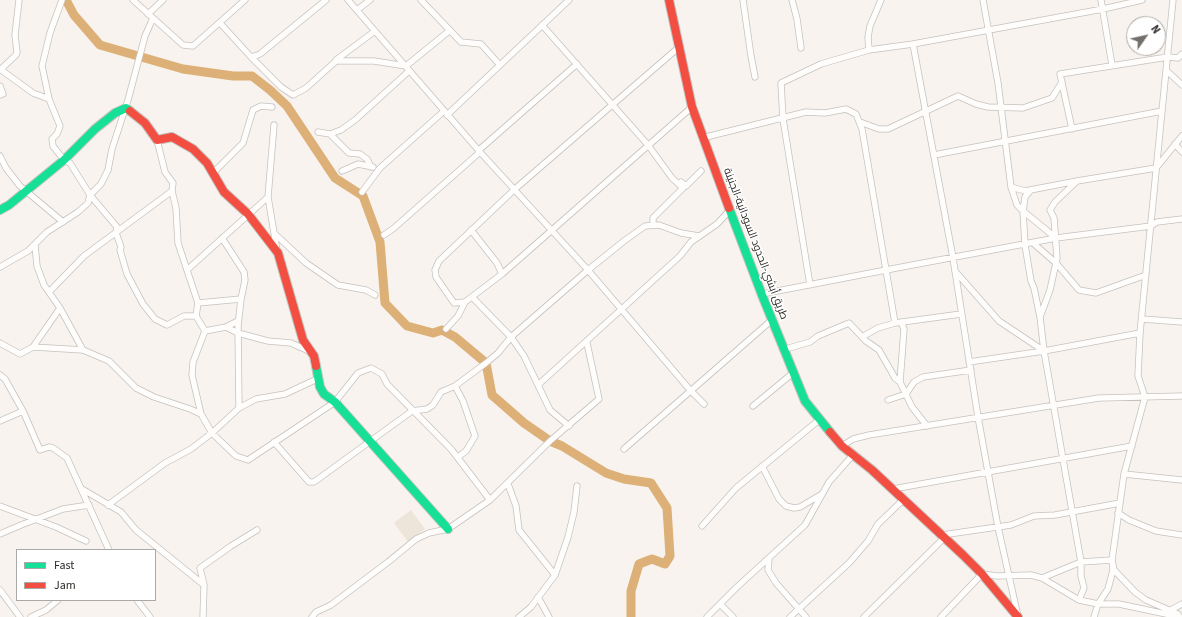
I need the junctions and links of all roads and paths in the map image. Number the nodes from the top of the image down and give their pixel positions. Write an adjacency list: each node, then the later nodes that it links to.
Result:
1 (19, 0): 40 (street)
2 (62, 0): 49 (street)
3 (133, 0): 22 (street)
4 (163, 0): 22 (street)
5 (245, 0): 24 (street)
6 (326, 0): 34 (street)
7 (348, 0): 21 (street)
8 (370, 0): 21 (street)
9 (421, 0): 28 (street)
10 (569, 0): 25 (street)
11 (669, 0): 30 (main road, طريق أبشي-الحدود السودانية-الجنينة)
12 (673, 0): 45 (main road)
13 (743, 0): 43 (street)
14 (792, 0): 31 (street)
15 (881, 0): 32 (street)
16 (983, 0): 26 (street)
17 (1101, 0): 20 (street)
18 (1142, 0): 20 (street)
19 (1173, 0): 35 (street)
20 (1103, 9): 26 (street); 39 (street)
21 (357, 10): 27 (street)
22 (148, 14): 23 (street)
23 (153, 18): 24 (street); 53 (street)
24 (220, 22): 34 (street)
25 (542, 24): 37 (street); 38 (street)
26 (990, 30): 29 (street); 54 (street)
27 (375, 31): 36 (street); 41 (street)
28 (449, 31): 37 (street); 41 (street)
29 (913, 44): 32 (street); 55 (street)
30 (678, 48): 45 (main road, طريق أبشي-الحدود السودانية-الجنينة); 50 (street)
31 (801, 48)
32 (868, 50): 58 (street)
33 (1182, 54): 35 (street)
34 (251, 57): 36 (street)
35 (1168, 57): 39 (street); 42 (street)
36 (336, 60): 41 (street)
37 (499, 64): 57 (street)
38 (577, 64): 50 (street); 70 (street)
39 (1112, 64): 44 (street)
40 (1, 66): 49 (street)
41 (408, 69): 57 (street); 63 (street)
42 (1167, 71): 46 (street); 56 (street)
43 (755, 77)
44 (1062, 82): 54 (street); 61 (street)
45 (689, 85): 52 (main road, طريق أبشي-الحدود السودانية-الجنينة); 65 (main road)
46 (1182, 85)
47 (0, 86): 48 (street)
48 (0, 96)
49 (48, 99): 74 (street)
50 (612, 104): 69 (street); 85 (street)
51 (272, 107): 81 (street)
52 (692, 107): 65 (main road, طريق أبشي-الحدود السودانية-الجنينة); 69 (street)
53 (126, 108): 66 (main road); 74 (main road); 90 (street)
54 (1001, 108): 55 (street); 67 (street)
55 (926, 111): 59 (street); 72 (street)
56 (1162, 111): 61 (street); 78 (street)
57 (446, 113): 70 (street); 77 (street)
58 (783, 119): 59 (street); 65 (street); 121 (street)
59 (860, 122): 117 (street)
60 (274, 125): 91 (street)
61 (1072, 129): 67 (street)
62 (318, 132): 63 (street)
63 (330, 134): 76 (street)
64 (1182, 136): 68 (street)
65 (704, 138): 82 (main road, طريق أبشي-الحدود السودانية-الجنينة)
66 (157, 140): 81 (main road); 88 (street)
67 (1007, 141): 72 (street); 84 (street)
68 (1175, 144): 71 (street); 78 (street)
69 (648, 145): 75 (street); 100 (street)
70 (479, 151): 85 (street); 104 (street)
71 (1182, 152)
72 (934, 155): 112 (street)
73 (0, 156): 87 (street)
74 (64, 160): 87 (main road); 90 (street)
75 (661, 163): 80 (street); 98 (street)
76 (371, 167): 77 (street); 79 (street)
77 (380, 168): 89 (street)
78 (1156, 168): 83 (street); 99 (street)
79 (342, 171)
80 (701, 171)
81 (214, 172): 95 (main road)
82 (719, 175): 93 (main road, طريق أبشي-الحدود السودانية-الجنينة); 123 (main road)
83 (1077, 181): 86 (street); 107 (street)
84 (1011, 187): 86 (street); 94 (street)
85 (515, 189): 100 (street); 101 (street)
86 (1031, 190): 94 (street)
87 (27, 191): 92 (main road); 97 (street)
88 (172, 192): 102 (street); 115 (street)
89 (362, 192)
90 (90, 195): 97 (street); 102 (street)
91 (268, 197): 95 (street); 103 (street)
92 (0, 210)
93 (730, 210): 105 (street); 134 (main road, طريق أبشي-الحدود السودانية-الجنينة)
94 (1023, 211): 107 (street); 110 (street)
95 (248, 214): 106 (street); 111 (main road)
96 (1182, 218): 99 (street)
97 (63, 222): 109 (street)
98 (653, 225): 105 (street); 116 (street)
99 (1151, 226): 107 (street); 120 (street)
100 (551, 229): 116 (street); 119 (street)
101 (471, 230): 119 (street); 127 (street)
102 (116, 233): 122 (street); 132 (street)
103 (274, 233): 111 (street); 124 (street)
104 (384, 234)
105 (699, 236): 130 (street)
106 (222, 238): 115 (street); 125 (street)
107 (1056, 238): 108 (street); 113 (street)
108 (1032, 243): 110 (street); 113 (street)
109 (35, 244): 114 (street); 122 (street)
110 (1025, 246): 112 (street); 133 (street)
111 (278, 253): 152 (main road)
112 (953, 258): 117 (street); 118 (street)
113 (1056, 263): 120 (street); 133 (street)
114 (0, 267)
115 (187, 270): 128 (street)
116 (588, 270): 130 (street); 144 (street)
117 (886, 270): 121 (street); 138 (street)
118 (955, 271): 131 (street); 151 (street)
119 (502, 274): 127 (street)
120 (1146, 275): 135 (street)
121 (810, 286): 123 (street)
122 (49, 292): 129 (street)
123 (766, 293): 134 (main road)
124 (376, 295)
125 (241, 299): 128 (street); 136 (street)
126 (474, 299): 144 (street)
127 (465, 302): 140 (street)
128 (198, 303): 132 (street)
129 (60, 308): 148 (street); 150 (street)
130 (621, 311): 146 (street); 161 (street)
131 (961, 314): 138 (street); 153 (street)
132 (196, 316): 141 (street)
133 (1040, 317): 151 (street)
134 (774, 318): 149 (main road); 155 (main road, طريق أبشي-الحدود السودانية-الجنينة); 161 (street)
135 (1142, 319): 137 (street); 143 (street)
136 (238, 321): 139 (street); 142 (street)
137 (1182, 322)
138 (898, 323): 145 (street); 158 (street)
139 (226, 327): 141 (street); 142 (street)
140 (446, 329)
141 (205, 331): 173 (street)
142 (238, 333): 152 (street); 170 (street)
143 (1140, 333): 151 (street); 164 (street)
144 (511, 337): 159 (street); 160 (street)
145 (862, 337): 149 (street); 158 (street)
146 (587, 342): 160 (street); 177 (street)
147 (0, 343): 148 (street)
148 (33, 347): 150 (street)
149 (789, 348): 174 (main road)
150 (83, 350): 173 (street)
151 (1044, 351): 153 (street); 169 (street)
152 (313, 353): 157 (main road)
153 (969, 362): 154 (street)
154 (971, 370): 162 (street); 175 (street)
155 (793, 373): 168 (street); 174 (main road, طريق أبشي-الحدود السودانية-الجنينة)
156 (0, 375): 171 (street)
157 (317, 379): 166 (main road); 170 (street)
158 (900, 382): 162 (street)
159 (455, 386): 172 (street); 186 (street)
160 (538, 386): 177 (street)
161 (690, 390): 167 (street); 184 (street)
162 (906, 394): 165 (street); 178 (street)
163 (1182, 396): 164 (street)
164 (1145, 397): 169 (street); 183 (street)
165 (888, 400)
166 (335, 402): 172 (street); 180 (main road); 181 (street)
167 (704, 404)
168 (753, 406)
169 (1054, 406): 175 (street); 187 (street)
170 (239, 408): 179 (street)
171 (23, 411): 176 (street); 195 (street)
172 (412, 411): 180 (street); 186 (street)
173 (200, 414): 179 (street)
174 (820, 418): 182 (main road, طريق أبشي-الحدود السودانية-الجنينة); 188 (street)
175 (978, 418): 178 (street); 190 (street)
176 (0, 421)
177 (569, 426): 193 (street)
178 (927, 426): 182 (street)
179 (212, 433): 181 (street); 202 (street)
180 (370, 441): 181 (street); 210 (main road)
181 (274, 442)
182 (844, 444): 185 (main road, طريق أبشي-الحدود السودانية-الجنينة); 189 (main road)
183 (1132, 446): 187 (street); 191 (street)
184 (624, 449)
185 (852, 456): 189 (main road, طريق أبشي-الحدود السودانية-الجنينة); 197 (street)
186 (458, 457): 199 (street)
187 (1062, 459): 190 (street); 204 (street)
188 (762, 466): 197 (street); 207 (street)
189 (872, 470): 196 (main road)
190 (988, 471): 196 (street); 208 (street)
191 (1124, 474): 192 (street); 200 (street)
192 (1182, 480)
193 (508, 484): 199 (street); 221 (street)
194 (577, 486): 221 (street)
195 (82, 489): 201 (street); 202 (street)
196 (893, 489): 198 (main road)
197 (823, 494): 216 (street)
198 (904, 499): 213 (main road); 232 (street)
199 (490, 500): 210 (street)
200 (1120, 503): 204 (street); 205 (street)
201 (89, 505): 206 (street); 215 (street)
202 (108, 505): 223 (street)
203 (0, 506): 206 (street)
204 (1072, 511): 208 (street); 218 (street)
205 (1118, 513): 212 (street); 217 (street)
206 (36, 520): 211 (street); 214 (street)
207 (702, 526)
208 (998, 527): 213 (street); 220 (street)
209 (257, 530): 223 (street)
210 (448, 530): 239 (street)
211 (0, 534)
212 (1182, 535)
213 (943, 536): 219 (main road); 246 (street)
214 (86, 541)
215 (109, 549)
216 (769, 558): 229 (street); 232 (street)
217 (1112, 560): 218 (street); 230 (street); 234 (street)
218 (1081, 562): 222 (street); 226 (street)
219 (982, 574): 220 (street); 247 (street); 248 (main road)
220 (1008, 574): 222 (street); 248 (street)
221 (555, 575): 225 (street)
222 (1042, 578): 226 (street)
223 (204, 585): 238 (street)
224 (0, 590): 235 (street)
225 (538, 597): 240 (street); 241 (street)
226 (1079, 600): 230 (street)
227 (57, 601): 236 (street)
228 (138, 601): 237 (street)
229 (720, 604): 242 (street); 243 (street)
230 (1098, 604): 233 (street); 249 (street)
231 (1182, 604): 234 (street)
232 (799, 609): 244 (street); 245 (street)
233 (1150, 611): 250 (street); 251 (street)
234 (1169, 611): 251 (street)
235 (20, 617)
236 (31, 617)
237 (150, 617)
238 (203, 617)
239 (312, 617)
240 (519, 617)
241 (549, 617)
242 (707, 617)
243 (733, 617)
244 (790, 617)
245 (806, 617)
246 (864, 617)
247 (941, 617)
248 (1018, 617)
249 (1094, 617)
250 (1154, 617)
251 (1181, 617)

